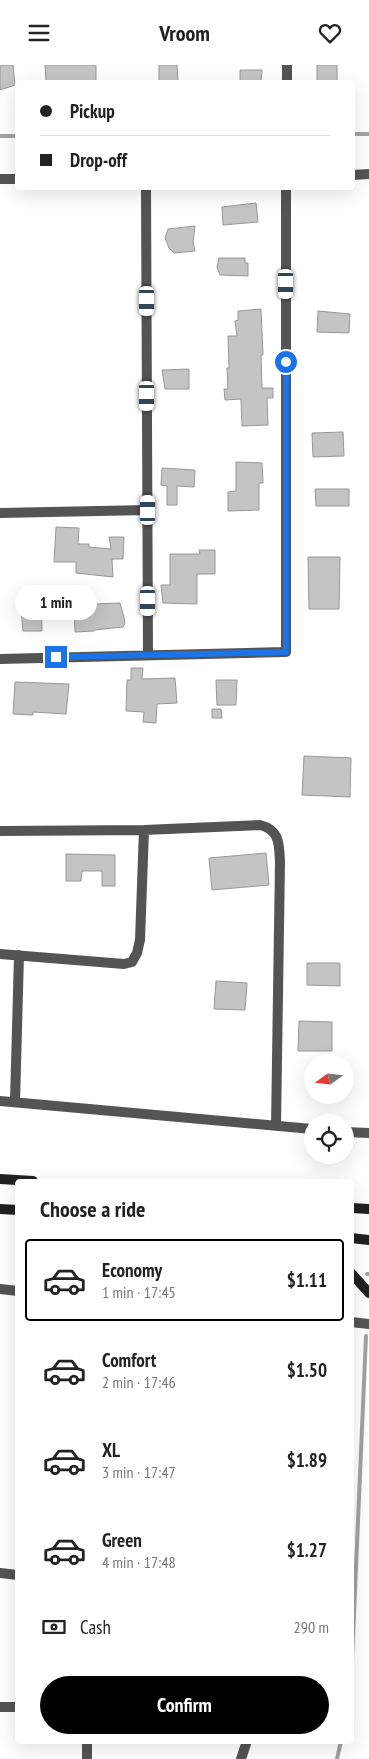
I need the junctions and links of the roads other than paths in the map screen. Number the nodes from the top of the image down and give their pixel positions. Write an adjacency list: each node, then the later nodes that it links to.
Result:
1 (287, 65): 2 (street)
2 (287, 80)
3 (369, 174): 4 (street)
4 (355, 175)
5 (0, 179): 6 (street)
6 (15, 179)
7 (146, 190): 9 (street)
8 (286, 190): 11 (street)
9 (148, 510): 10 (street); 11 (street)
10 (0, 513)
11 (148, 655): 12 (street)
12 (0, 659)
13 (144, 830): 14 (street); 16 (street); 19 (street)
14 (0, 831)
15 (0, 954): 16 (street)
16 (19, 955): 18 (street)
17 (0, 1101): 18 (street)
18 (15, 1102): 19 (street)
19 (276, 1126): 20 (street)
20 (304, 1128)
21 (354, 1132): 22 (street)
22 (369, 1133)
23 (0, 1179): 24 (main road)
24 (15, 1180)
25 (354, 1208): 27 (main road)
26 (0, 1209): 28 (main road)
27 (369, 1209)
28 (15, 1210)
29 (354, 1238): 30 (main road)
30 (369, 1239)
31 (354, 1276): 34 (main road)
32 (0, 1289): 33 (street)
33 (15, 1291)
34 (369, 1293)
35 (354, 1322): 36 (street)
36 (369, 1324)
37 (0, 1573): 38 (street)
38 (15, 1575)
39 (0, 1707): 40 (street)
40 (15, 1707)
41 (87, 1744): 43 (street)
42 (246, 1744): 44 (street)
43 (87, 1759)
44 (241, 1759)

